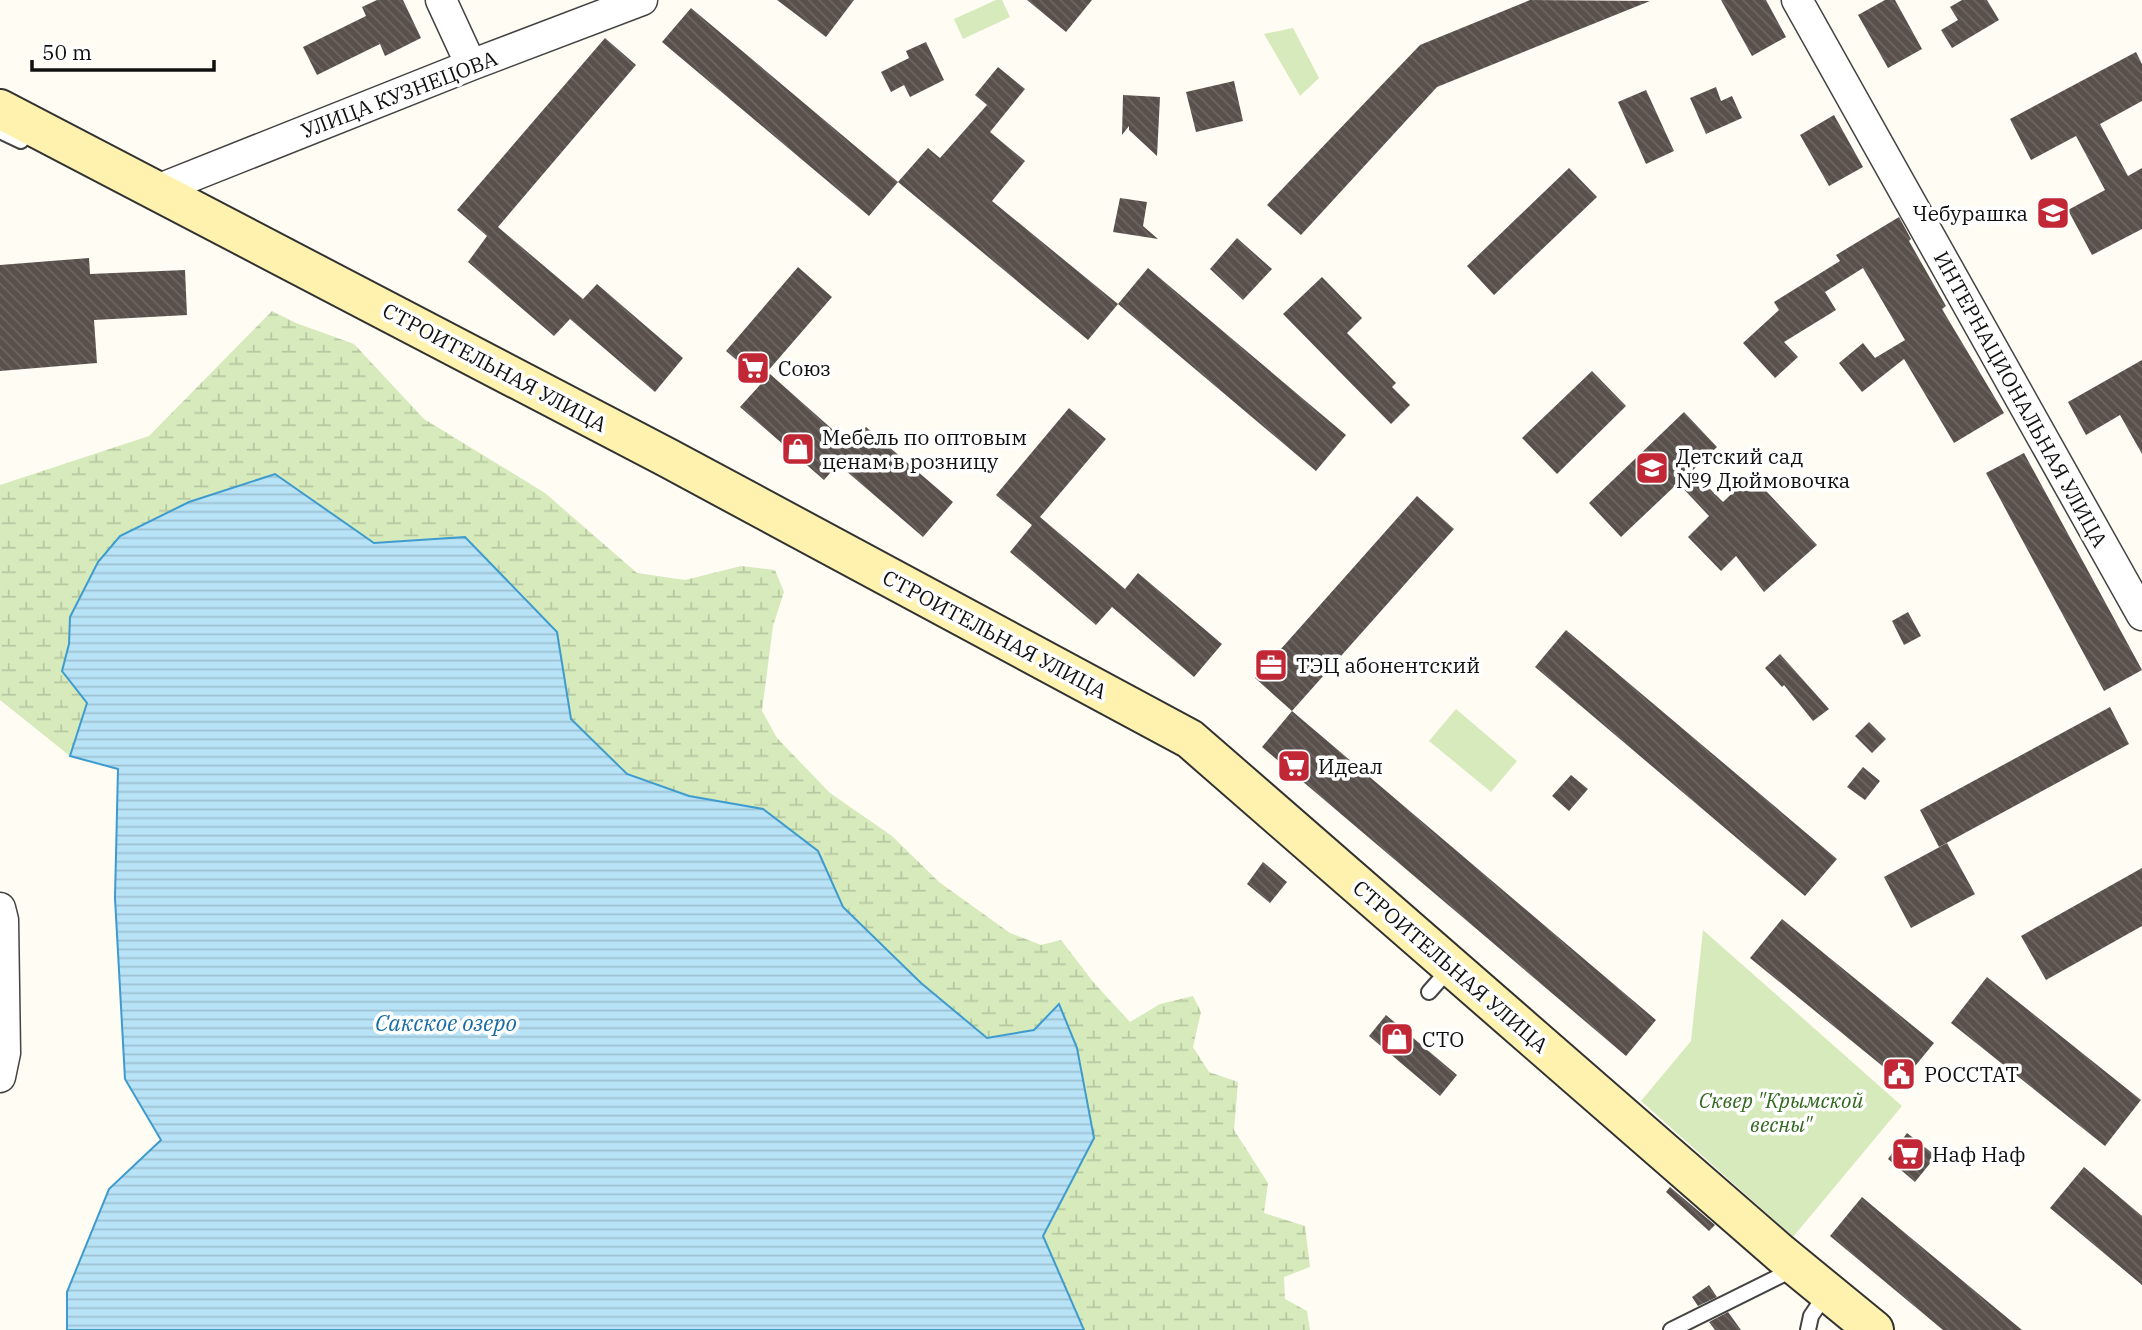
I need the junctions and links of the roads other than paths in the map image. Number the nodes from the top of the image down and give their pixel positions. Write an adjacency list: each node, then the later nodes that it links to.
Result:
1 (441, 0): 4 (street)
2 (642, 0): 4 (street, УЛИЦА КУЗНЕЦОВА)
3 (1797, 0): 9 (street, ИНТЕРНАЦИОНАЛЬНАЯ УЛИЦА)
4 (471, 65): 8 (street, УЛИЦА КУЗНЕЦОВА)
5 (0, 109): 7 (street, СТРОИТЕЛЬНАЯ УЛИЦА)
6 (0, 131): 7 (lane)
7 (49, 147): 8 (street, СТРОИТЕЛЬНАЯ УЛИЦА)
8 (157, 190): 12 (street, СТРОИТЕЛЬНАЯ УЛИЦА)
9 (2142, 615)
10 (0, 908): 11 (street)
11 (0, 1077)
12 (1793, 1263): 13 (street, СТРОИТЕЛЬНАЯ УЛИЦА); 14 (lane)
13 (1828, 1292): 15 (lane); 16 (street, СТРОИТЕЛЬНАЯ УЛИЦА)
14 (1671, 1330)
15 (1808, 1330)
16 (1874, 1330)

